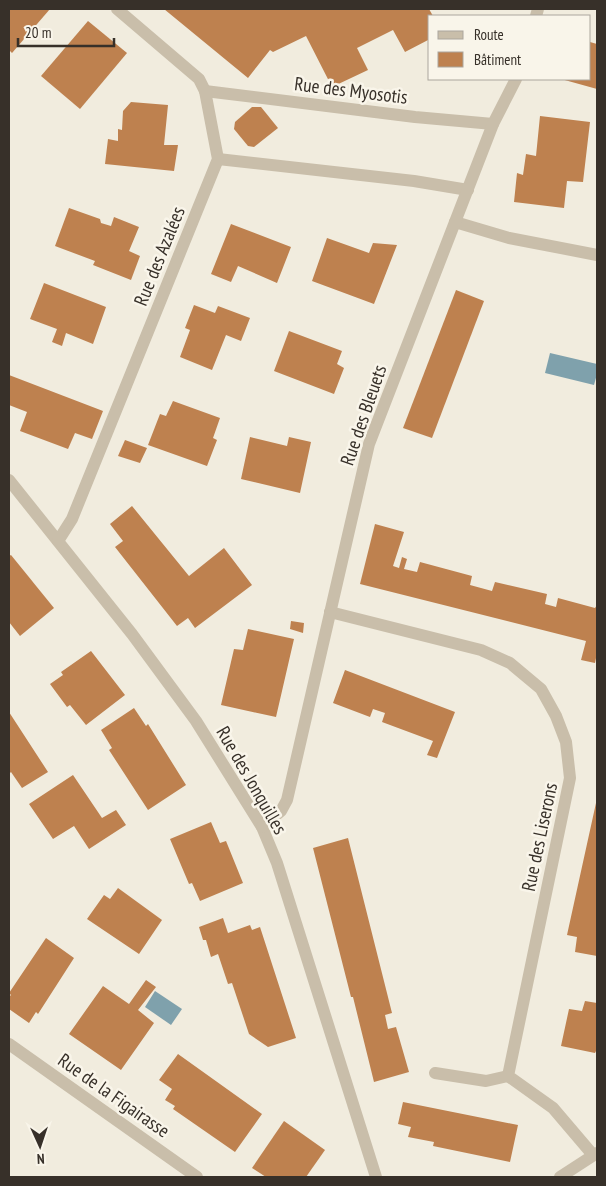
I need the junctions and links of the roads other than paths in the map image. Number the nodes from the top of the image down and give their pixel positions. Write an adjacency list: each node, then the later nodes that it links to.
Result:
1 (117, 9): 3 (street)
2 (515, 80): 4 (street, Rue des Bleuets)
3 (205, 91): 4 (street, Rue des Myosotis); 5 (street)
4 (493, 124): 6 (street, Rue des Bleuets)
5 (218, 160): 6 (street); 10 (street, Rue des Azalées)
6 (468, 190): 7 (street, Rue des Bleuets)
7 (455, 222): 8 (street); 11 (street, Rue des Bleuets)
8 (597, 255)
9 (9, 480): 10 (street, Rue des Jonquilles)
10 (58, 541): 12 (street, Rue des Jonquilles)
11 (330, 612): 12 (street, Rue des Bleuets); 15 (street, Rue des Liserons)
12 (262, 827): 18 (street, Rue des Jonquilles)
13 (9, 1044): 17 (street, Rue de la Figairasse)
14 (435, 1073): 15 (street)
15 (508, 1076): 16 (street)
16 (595, 1154): 19 (street)
17 (197, 1177)
18 (376, 1177)
19 (560, 1177)

